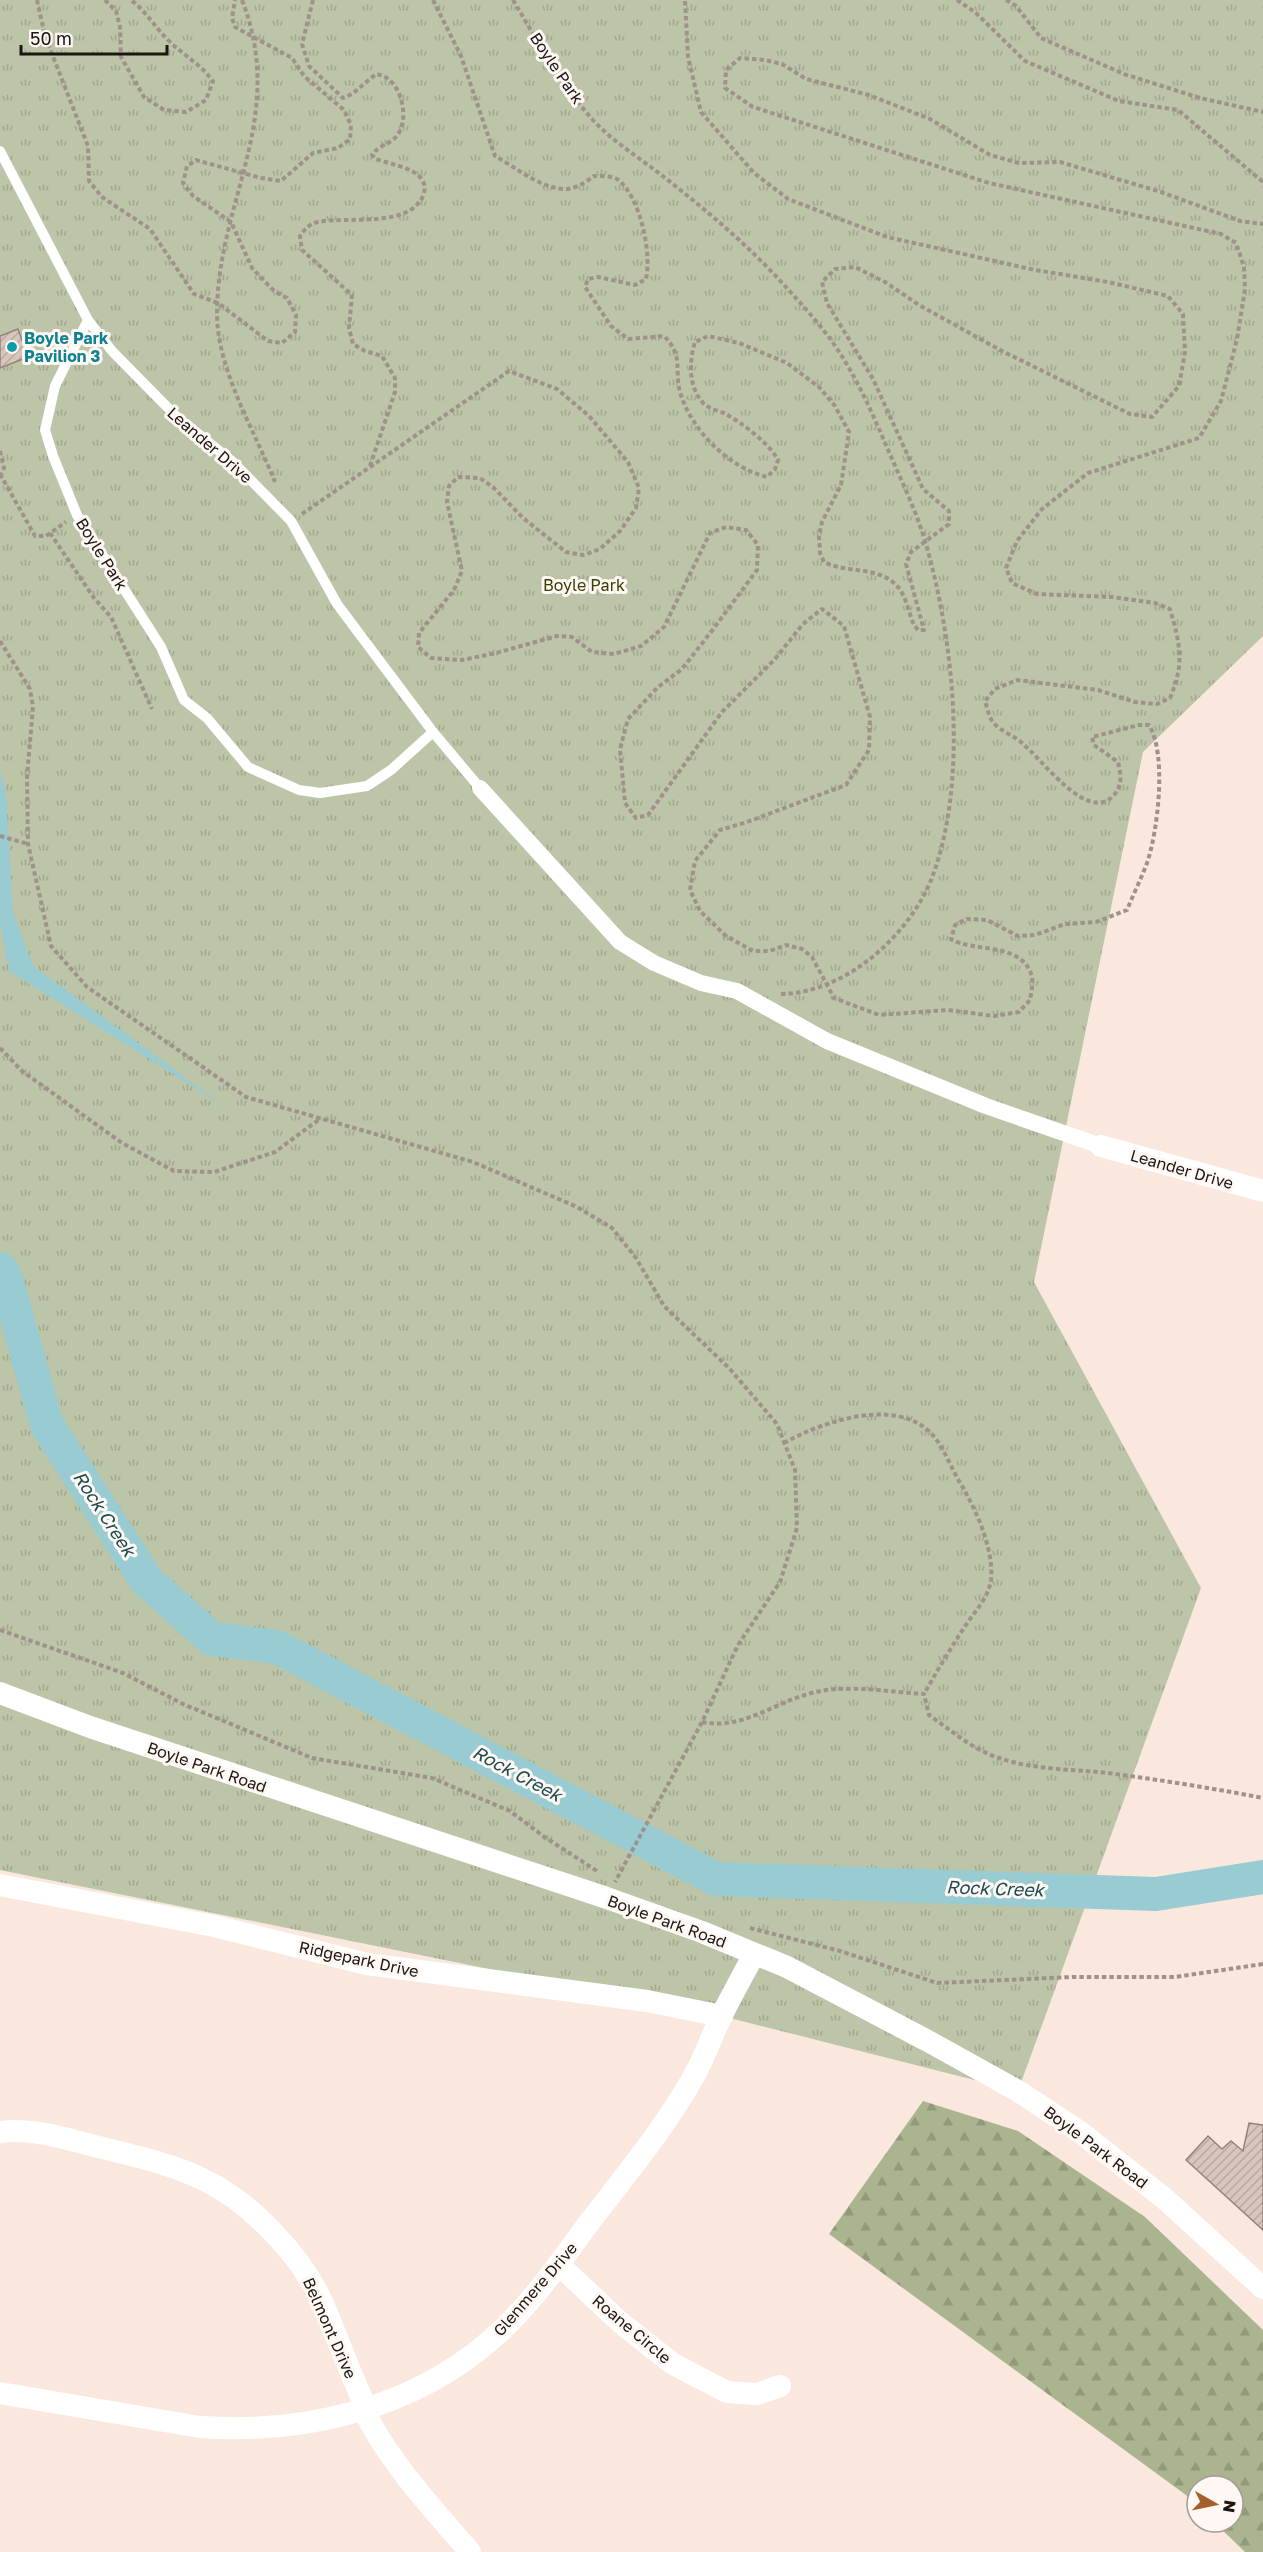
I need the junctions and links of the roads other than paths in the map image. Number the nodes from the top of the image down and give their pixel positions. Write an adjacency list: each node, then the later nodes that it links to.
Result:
1 (0, 151): 2 (lane, Leander Drive)
2 (88, 320): 3 (lane, Leander Drive); 3 (lane, Boyle Park)
3 (433, 732): 4 (lane)
4 (480, 788): 5 (street)
5 (1101, 1146): 6 (street, Leander Drive)
6 (1263, 1191)
7 (0, 1693): 9 (street, Boyle Park Road)
8 (0, 1885): 10 (street, Ridgepark Drive)
9 (754, 1954): 10 (street, Glenmere Drive); 13 (street, Boyle Park Road)
10 (722, 2016): 12 (street, Glenmere Drive)
11 (0, 2132): 16 (street, Belmont Drive)
12 (558, 2264): 14 (street, Roane Circle); 16 (street, Glenmere Drive)
13 (1263, 2288)
14 (780, 2386)
15 (0, 2393): 16 (street, Glenmere Drive)
16 (367, 2409): 17 (street, Belmont Drive)
17 (470, 2552)

